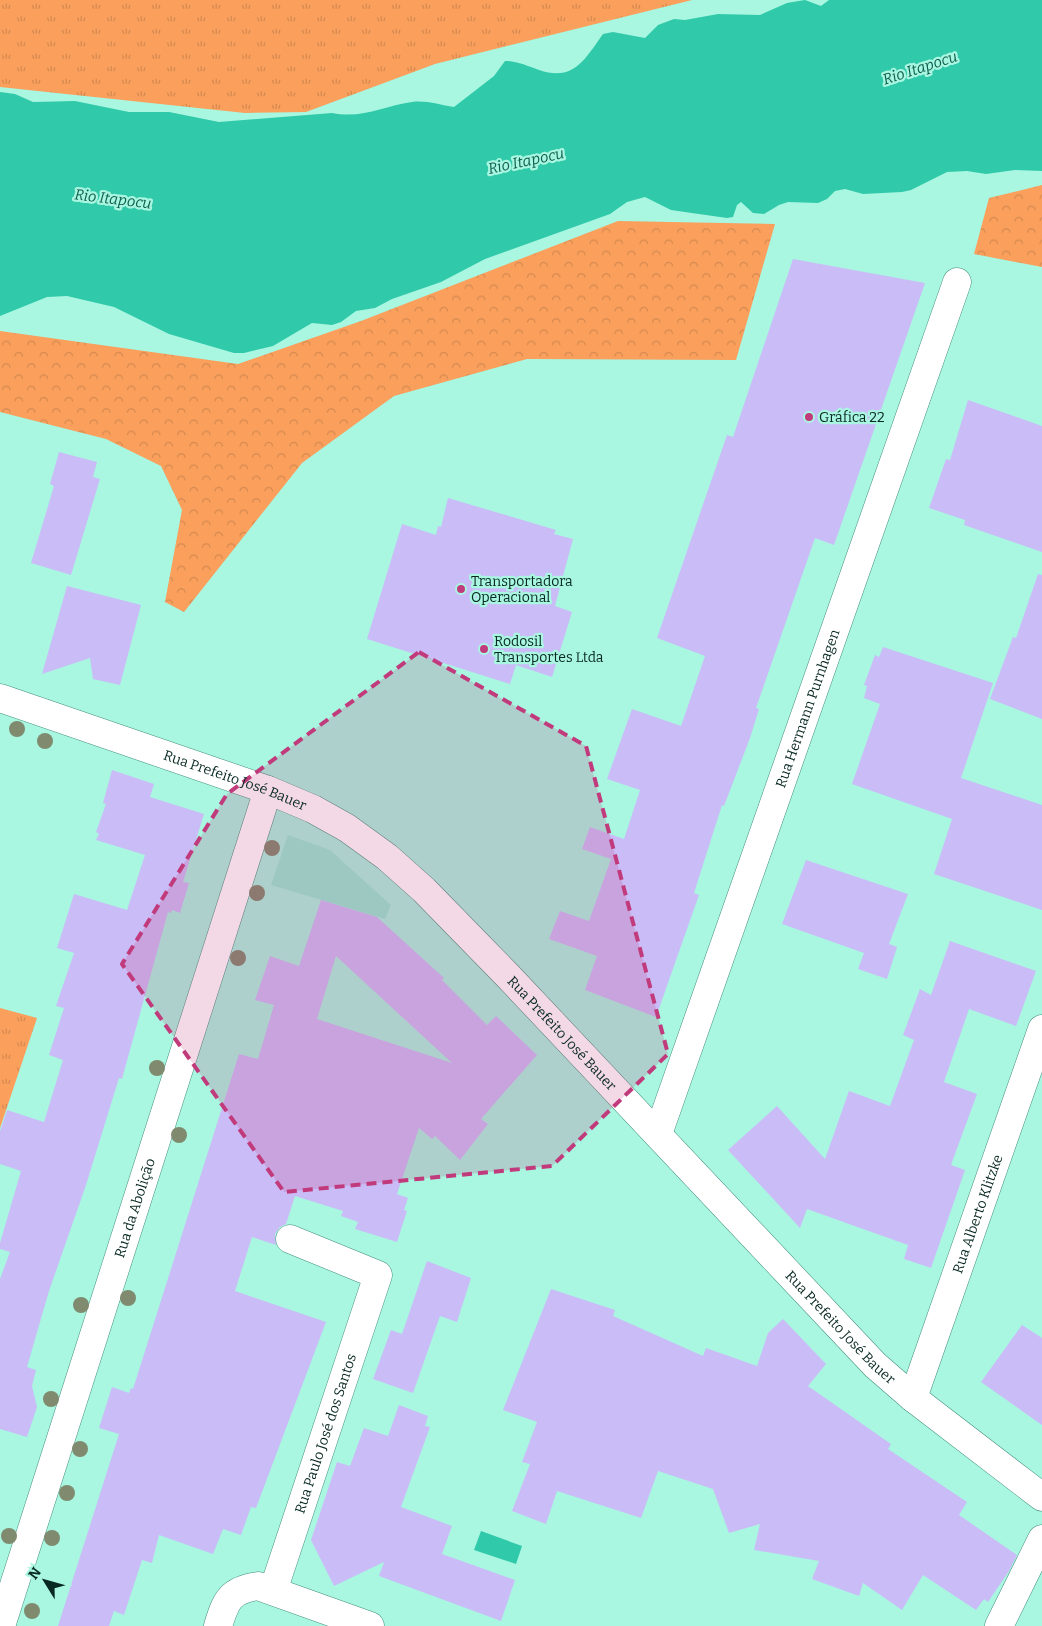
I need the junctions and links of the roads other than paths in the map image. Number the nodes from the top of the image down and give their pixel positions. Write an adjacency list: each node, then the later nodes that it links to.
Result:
1 (958, 282): 5 (street, Rua Hermann Purnhagen)
2 (0, 698): 3 (street, Rua Prefeito José Bauer)
3 (268, 790): 5 (street, Rua Prefeito José Bauer); 11 (street, Rua da Abolição)
4 (1042, 1029): 7 (street, Rua Alberto Klitzke)
5 (658, 1134): 7 (street, Rua Prefeito José Bauer)
6 (290, 1239): 10 (street, Rua Paulo José dos Santos)
7 (912, 1398): 8 (street, Rua Prefeito José Bauer)
8 (1042, 1497)
9 (1042, 1539): 14 (street)
10 (273, 1591): 12 (street); 13 (street)
11 (1, 1626)
12 (218, 1626)
13 (370, 1626)
14 (999, 1626)

